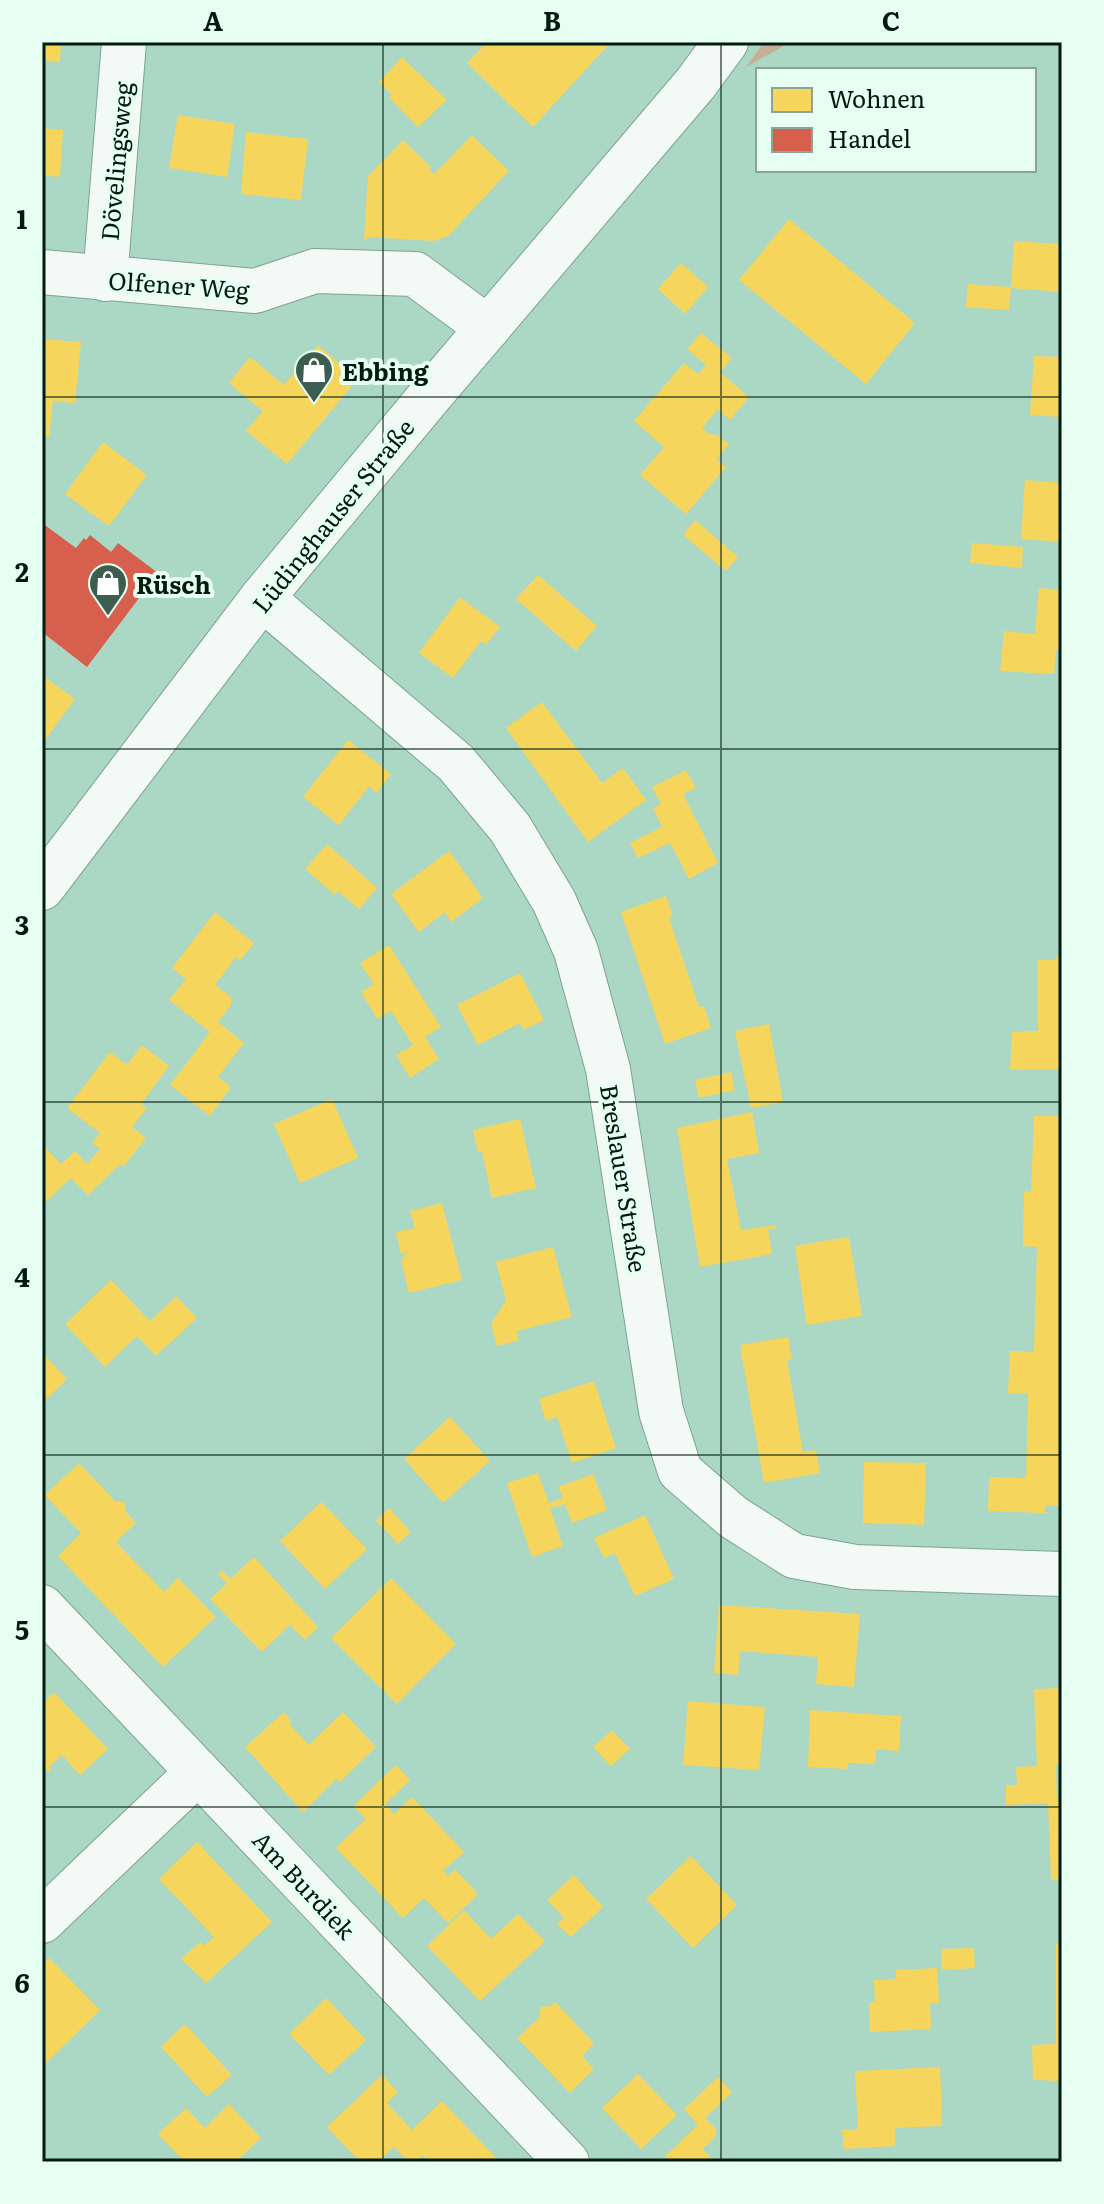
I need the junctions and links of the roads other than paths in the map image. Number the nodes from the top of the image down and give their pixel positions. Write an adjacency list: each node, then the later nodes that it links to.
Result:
1 (124, 42): 4 (street, Dövelingsweg)
2 (726, 42): 5 (street, Lüdinghauser Straße)
3 (42, 272): 4 (street, Olfener Weg)
4 (105, 279): 5 (street, Olfener Weg)
5 (488, 328): 6 (street, Lüdinghauser Straße)
6 (262, 598): 7 (street, Lüdinghauser Straße); 8 (street, Breslauer Straße)
7 (42, 888)
8 (1062, 1574)
9 (42, 1607): 10 (street, Am Burdiek)
10 (198, 1772): 11 (street); 12 (street, Am Burdiek)
11 (42, 1921)
12 (567, 2162)

